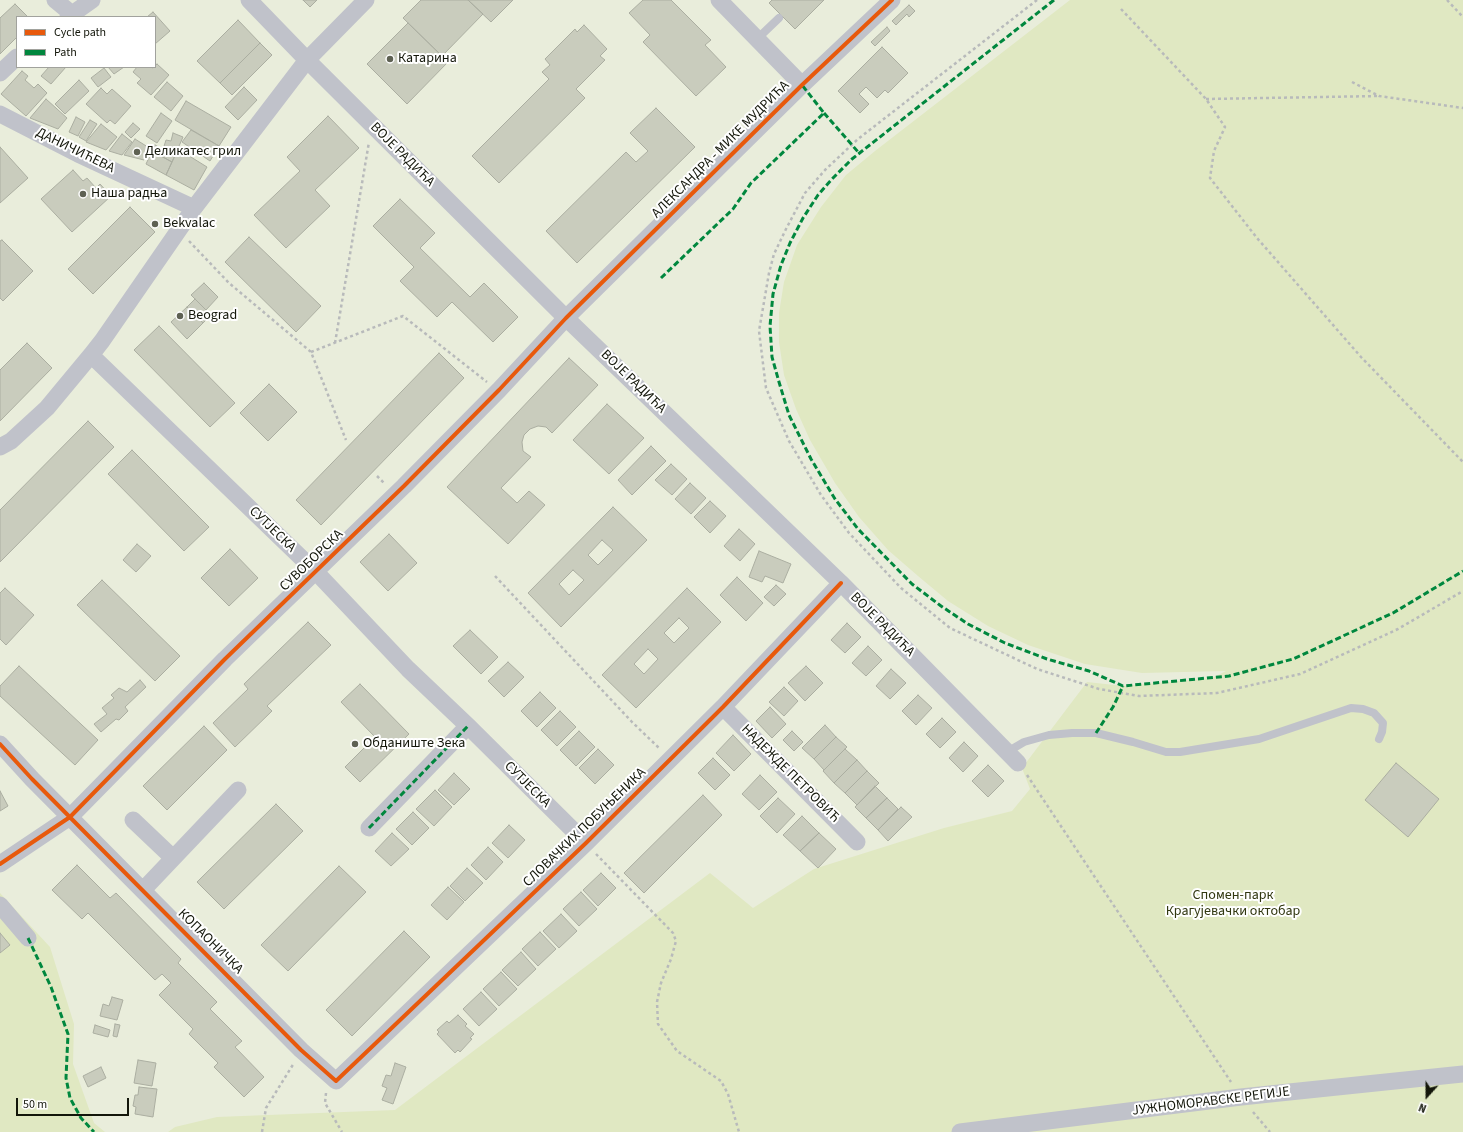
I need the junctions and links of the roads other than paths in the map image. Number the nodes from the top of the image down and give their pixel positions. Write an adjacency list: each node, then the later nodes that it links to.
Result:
1 (56, 0): 7 (street)
2 (92, 0): 7 (street)
3 (249, 0): 11 (street, ВОЈЕ РАДИЋА)
4 (366, 0): 11 (street)
5 (719, 0): 9 (street)
6 (892, 0): 13 (street, АЛЕКСАНДРА - МИКЕ МУДРИЋА)
7 (70, 15)
8 (779, 18): 9 (lane)
9 (757, 39): 13 (street)
10 (16, 58): 12 (street)
11 (307, 60): 15 (street); 16 (street, ВОЈЕ РАДИЋА)
12 (0, 73)
13 (802, 85): 16 (street, АЛЕКСАНДРА - МИКЕ МУДРИЋА)
14 (0, 114): 15 (street, ДАНИЧИЋЕВА)
15 (194, 208): 17 (street)
16 (566, 318): 19 (street, СУВОБОРСКА); 20 (street, ВОЈЕ РАДИЋА)
17 (91, 355): 18 (street); 19 (street, СУТЈЕСКА)
18 (0, 447)
19 (316, 572): 22 (street, СУТЈЕСКА); 27 (street, СУВОБОРСКА)
20 (841, 583): 21 (street, СЛОВАЧКИХ ПОБУЊЕНИКА); 25 (street, ВОЈЕ РАДИЋА)
21 (723, 707): 30 (street, НАДЕЖДЕ ПЕТРОВИЋ); 31 (street, СЛОВАЧКИХ ПОБУЊЕНИКА)
22 (468, 726): 29 (street); 31 (street, СУТЈЕСКА)
23 (1379, 739): 25 (lane)
24 (0, 744): 27 (street, КОПАОНИЧКА)
25 (1013, 758)
26 (238, 790): 32 (street)
27 (70, 817): 33 (street); 34 (street, КОПАОНИЧКА)
28 (132, 820): 32 (street)
29 (369, 828)
30 (857, 842)
31 (586, 843): 38 (street, СЛОВАЧКИХ ПОБУЊЕНИКА)
32 (173, 858): 34 (street)
33 (0, 864)
34 (143, 890): 38 (street, КОПАОНИЧКА)
35 (0, 905): 36 (street)
36 (28, 938)
37 (1463, 1074): 39 (street, ЈУЖНОМОРАВСКЕ РЕГИЈЕ)
38 (336, 1081)
39 (960, 1132)

